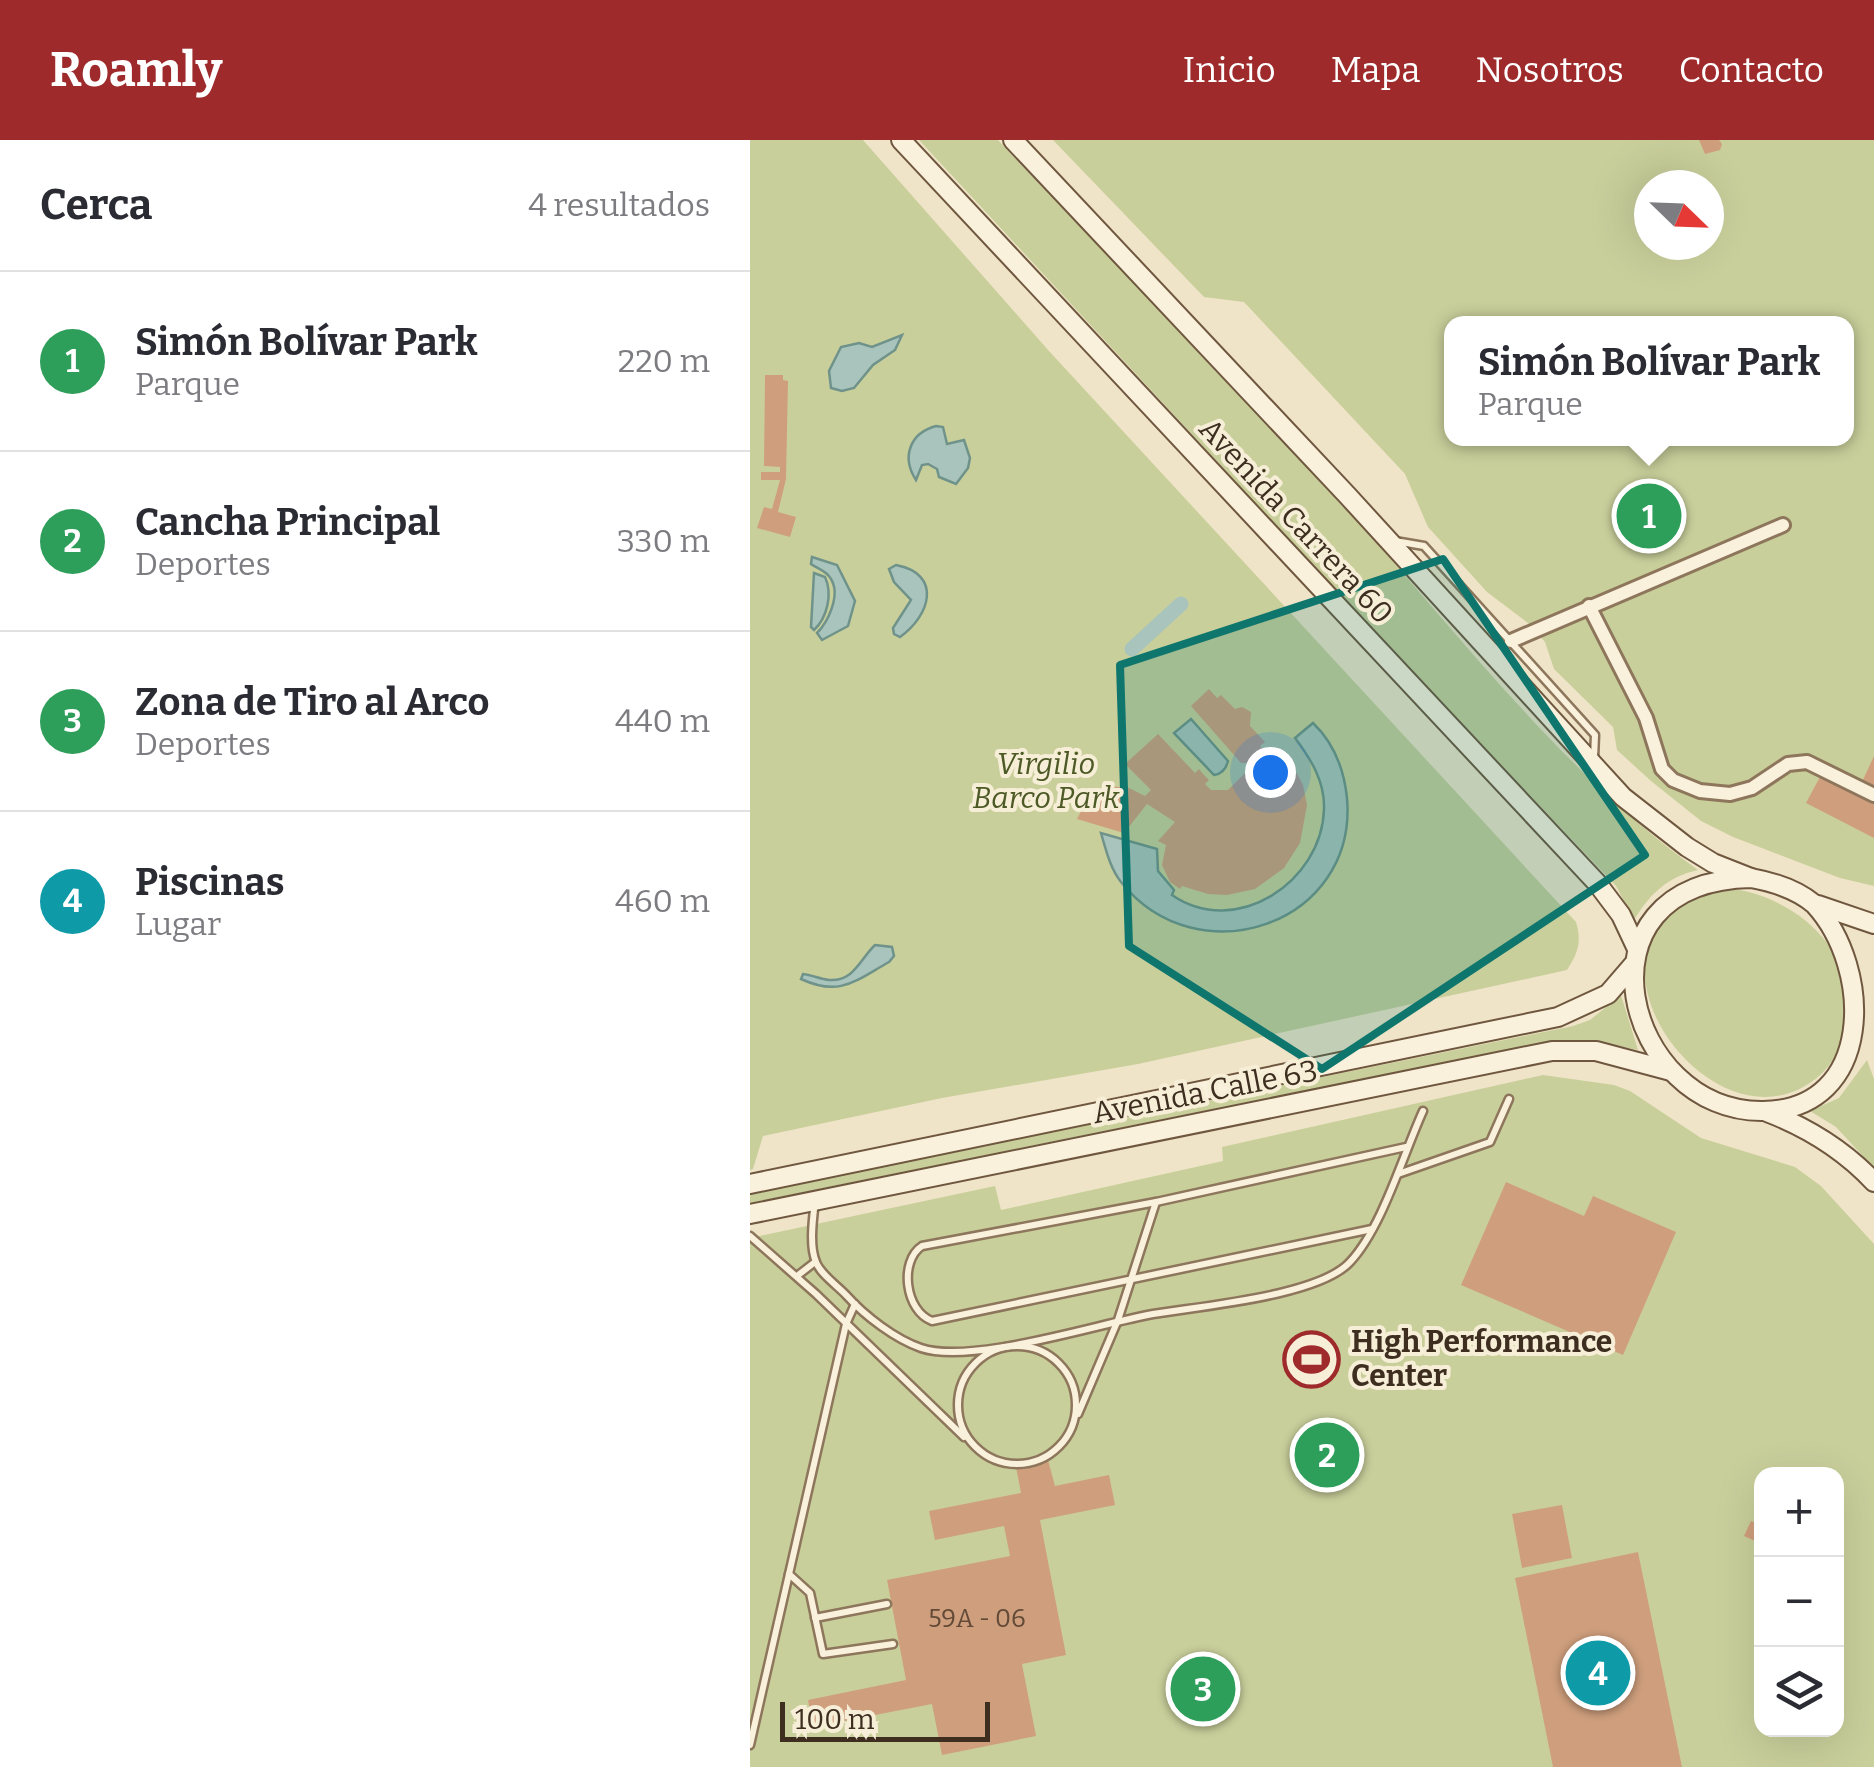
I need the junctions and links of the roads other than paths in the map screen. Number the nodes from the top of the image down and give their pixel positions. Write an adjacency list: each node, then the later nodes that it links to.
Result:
1 (901, 140): 12 (main road, Avenida Carrera 60)
2 (1013, 140): 4 (main road, Avenida Carrera 60)
3 (1783, 525): 5 (street)
4 (1388, 541): 6 (lane); 7 (main road, Avenida Carrera 60)
5 (1589, 606): 6 (street); 8 (street)
6 (1511, 641): 7 (lane)
7 (1594, 765): 9 (main road, Avenida Carrera 60)
8 (1874, 795)
9 (1751, 878): 10 (main road); 12 (main road)
10 (1812, 903): 11 (main road); 13 (main road)
11 (1874, 924)
12 (1635, 957): 14 (main road); 21 (main road, Avenida Calle 63)
13 (1867, 1029): 17 (main road)
14 (1672, 1071): 17 (main road); 22 (main road, Avenida Calle 63)
15 (1509, 1100): 19 (lane)
16 (1422, 1111): 18 (lane)
17 (1766, 1112): 20 (main road)
18 (1406, 1147): 19 (lane); 23 (lane)
19 (1396, 1175): 25 (lane)
20 (1874, 1182)
21 (750, 1184)
22 (816, 1200): 24 (main road, Avenida Calle 63); 27 (lane)
23 (1156, 1202): 29 (lane); 29 (lane)
24 (750, 1214)
25 (1372, 1228): 29 (lane); 31 (lane)
26 (750, 1236): 28 (lane)
27 (815, 1262): 28 (lane); 30 (lane)
28 (797, 1276): 32 (lane)
29 (1132, 1278): 31 (lane)
30 (855, 1304): 32 (lane); 33 (lane)
31 (1118, 1320): 33 (lane); 34 (lane)
32 (846, 1324): 35 (lane); 36 (lane)
33 (1012, 1345): 34 (lane); 35 (lane)
34 (1072, 1429): 35 (lane)
35 (975, 1448)
36 (788, 1574): 38 (lane); 40 (lane)
37 (887, 1604): 38 (lane)
38 (815, 1618): 39 (lane)
39 (893, 1644)
40 (750, 1745)

